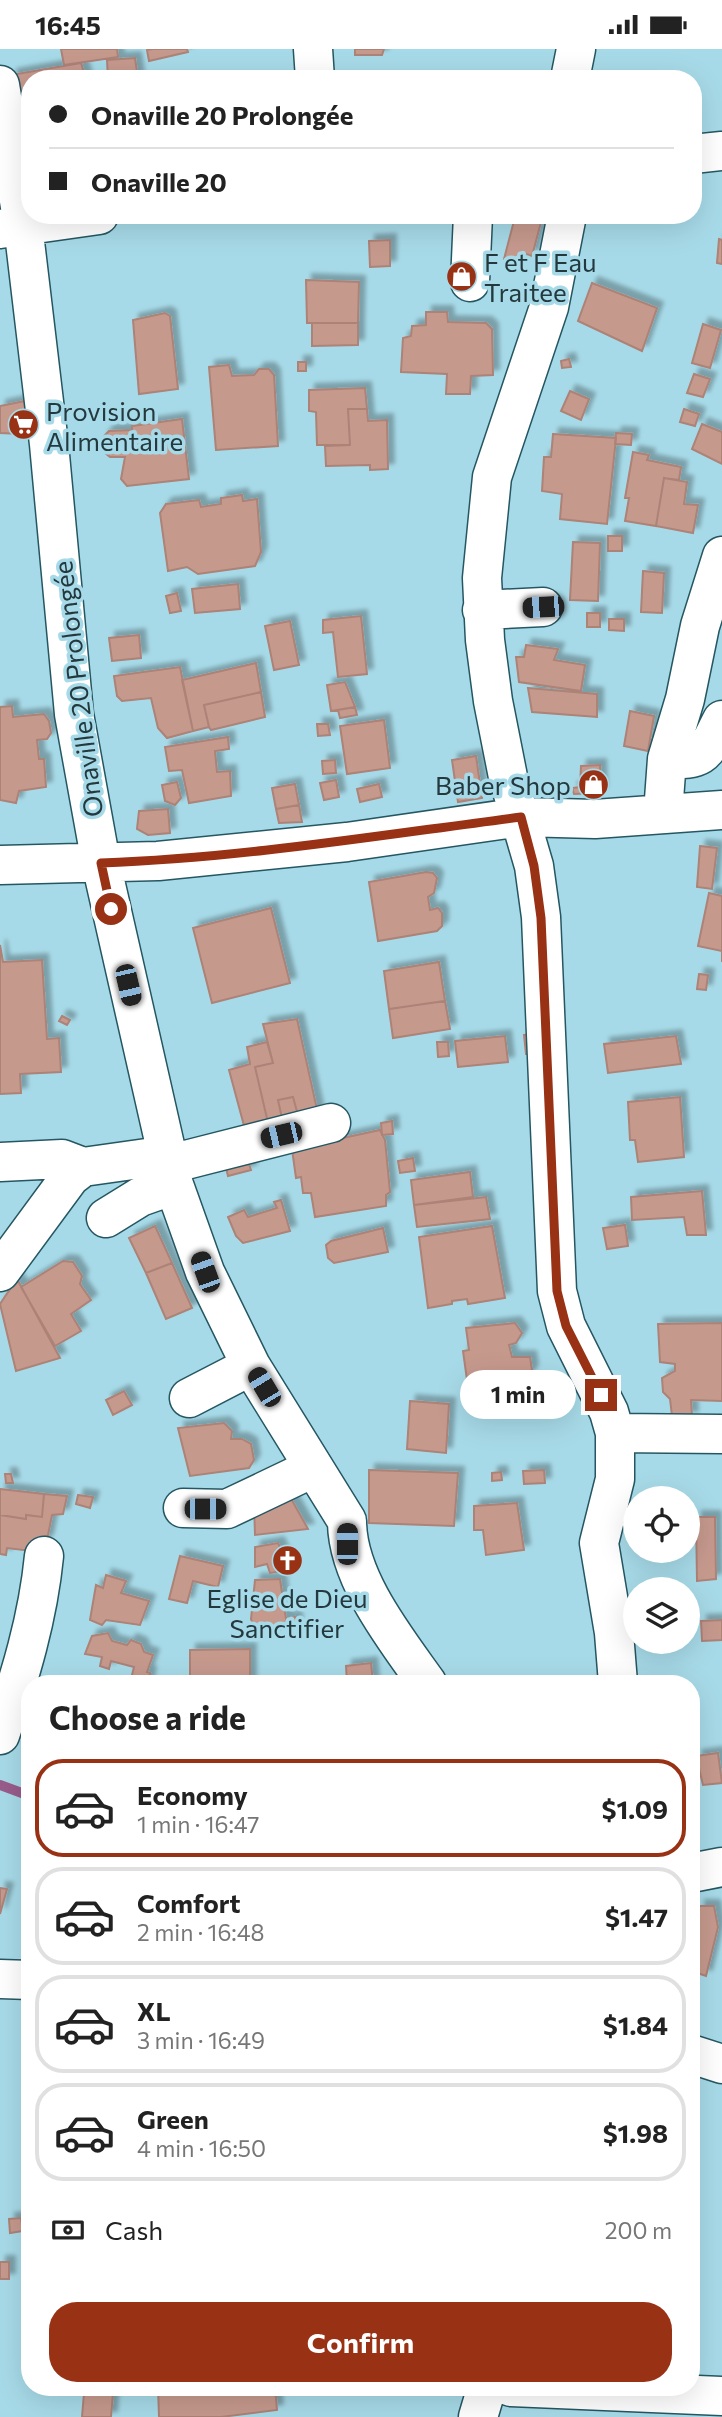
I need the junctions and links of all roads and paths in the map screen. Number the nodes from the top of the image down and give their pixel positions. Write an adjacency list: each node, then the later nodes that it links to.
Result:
1 (313, 49): 3 (street)
2 (576, 49): 4 (street)
3 (314, 70)
4 (572, 70)
5 (0, 85): 11 (street, Onaville 20 Prolongée)
6 (722, 151): 7 (street)
7 (702, 153)
8 (33, 224): 11 (street)
9 (473, 224): 12 (street)
10 (565, 224): 15 (street)
11 (11, 227): 21 (street, Onaville 20 Prolongée)
12 (470, 282)
13 (722, 556): 17 (street)
14 (543, 607): 15 (street)
15 (482, 610): 20 (street)
16 (722, 720): 17 (street)
17 (667, 759): 19 (street)
18 (722, 810): 19 (street)
19 (663, 813): 20 (street)
20 (521, 817): 21 (street); 31 (street)
21 (101, 863): 22 (street); 26 (street, Onaville 20 Prolongée)
22 (0, 865)
23 (331, 1123): 26 (street)
24 (0, 1162): 25 (street)
25 (83, 1167): 26 (street); 28 (street)
26 (170, 1168): 27 (street); 29 (street, Onaville 20 Prolongée)
27 (106, 1218)
28 (0, 1272)
29 (251, 1366): 30 (street); 33 (street, Onaville 20 Prolongée)
30 (189, 1398)
31 (615, 1433): 32 (street); 37 (street)
32 (722, 1434)
33 (313, 1468): 34 (street); 36 (street, Onaville 20 Prolongée)
34 (183, 1508)
35 (43, 1573): 38 (street)
36 (422, 1675)
37 (617, 1675)
38 (0, 1735)
39 (722, 1867): 40 (street)
40 (700, 1871)
41 (0, 1979): 42 (street)
42 (21, 1980)
43 (700, 2057): 44 (street)
44 (722, 2064)
45 (700, 2395): 47 (street)
46 (484, 2396): 48 (street)
47 (722, 2396)
48 (478, 2417)

